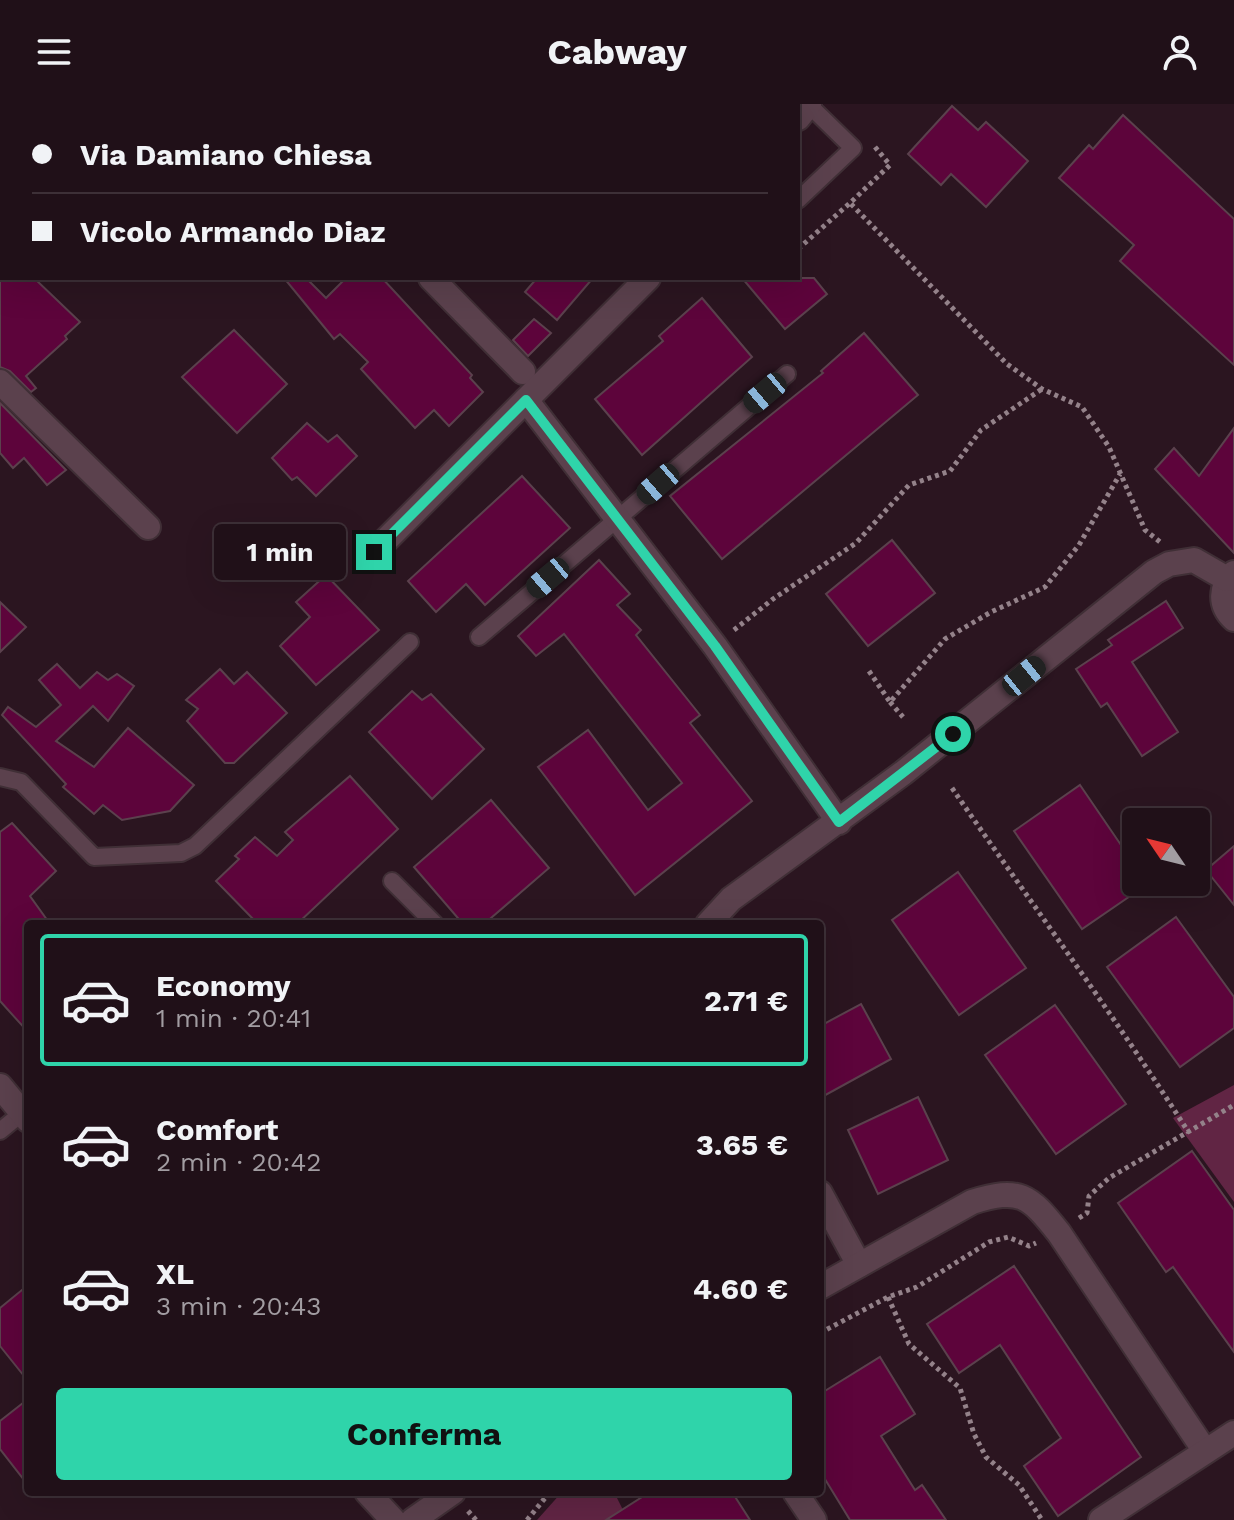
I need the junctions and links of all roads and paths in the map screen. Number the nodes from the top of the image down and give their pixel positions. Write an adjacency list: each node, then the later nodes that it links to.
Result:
1 (809, 104): 3 (lane)
2 (873, 145): 4 (path)
3 (800, 198)
4 (850, 203): 5 (path); 11 (path)
5 (800, 247)
6 (433, 280): 8 (street)
7 (646, 280): 12 (street)
8 (523, 372)
9 (787, 374): 14 (lane)
10 (0, 382): 15 (street)
11 (1042, 389): 13 (path); 22 (path)
12 (526, 400): 14 (street); 17 (street)
13 (1120, 474): 16 (path); 24 (path)
14 (617, 519): 20 (lane); 22 (street)
15 (148, 527)
16 (1145, 530)
17 (374, 552)
18 (1231, 576): 19 (street); 28 (street)
19 (1234, 619)
20 (479, 637)
21 (410, 642): 26 (lane)
22 (715, 646): 28 (street)
23 (869, 671): 24 (path)
24 (890, 702): 25 (path)
25 (903, 717)
26 (0, 777)
27 (952, 788): 37 (path)
28 (839, 822): 31 (street)
29 (392, 881): 30 (lane)
30 (431, 920)
31 (712, 920)
32 (0, 1086): 34 (street)
33 (1234, 1105): 37 (path)
34 (24, 1116)
35 (24, 1118): 36 (lane)
36 (0, 1131)
37 (1189, 1133): 39 (path)
38 (824, 1200): 40 (street)
39 (1059, 1233): 40 (street); 42 (path); 45 (street)
40 (859, 1265): 41 (street)
41 (824, 1285)
42 (888, 1297): 43 (path); 54 (path)
43 (824, 1331)
44 (1234, 1433): 45 (street)
45 (1205, 1451): 55 (street)
46 (371, 1496): 50 (street)
47 (447, 1496): 51 (street)
48 (547, 1496): 52 (path)
49 (798, 1496): 53 (street)
50 (393, 1520)
51 (413, 1520)
52 (527, 1520)
53 (814, 1520)
54 (1042, 1520)
55 (1101, 1520)

